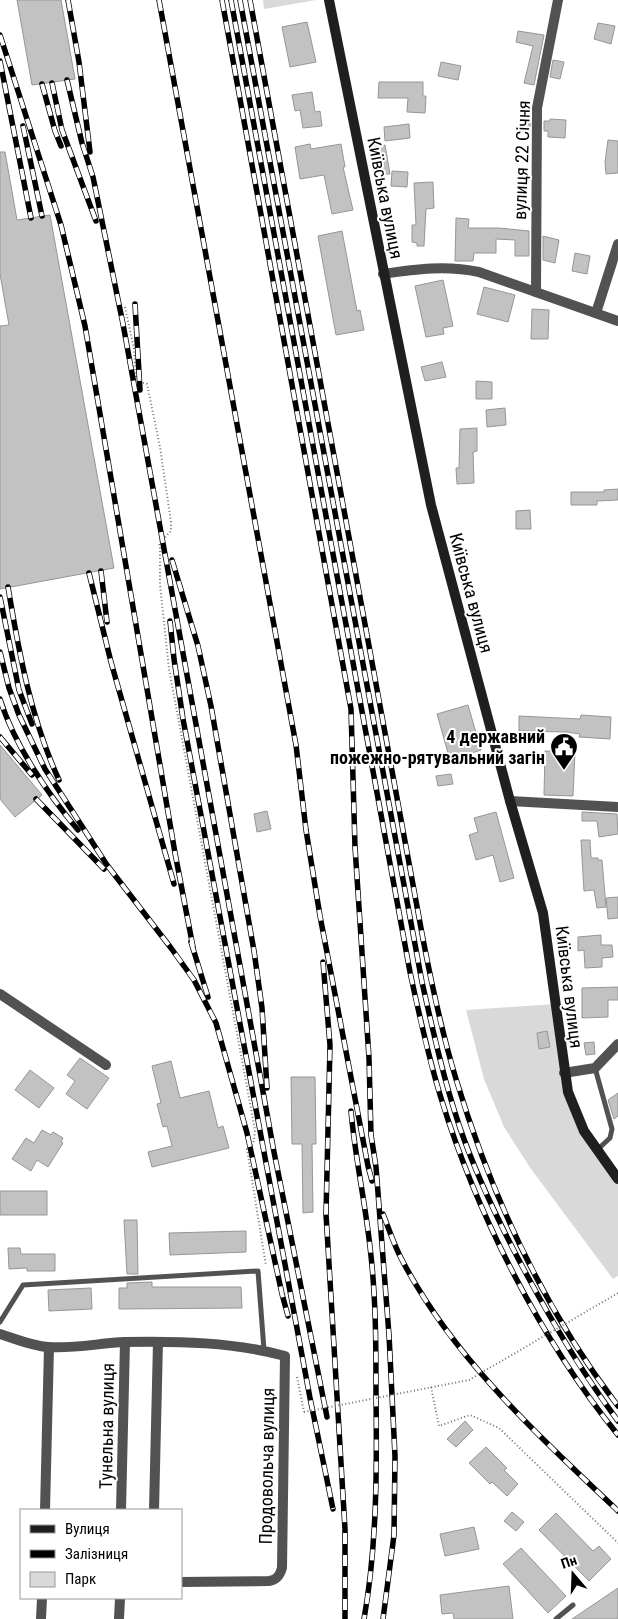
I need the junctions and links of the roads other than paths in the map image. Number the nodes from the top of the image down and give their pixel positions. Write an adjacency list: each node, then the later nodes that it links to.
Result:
1 (329, 0): 4 (street, Київська вулиця)
2 (558, 0): 5 (street, вулиця 22 Січня)
3 (618, 244): 6 (street)
4 (383, 274): 5 (street); 8 (street, Київська вулиця)
5 (536, 292): 6 (street)
6 (596, 313): 7 (street)
7 (618, 321)
8 (510, 801): 9 (street); 14 (street, Київська вулиця)
9 (618, 807)
10 (0, 994): 12 (street)
11 (618, 1044): 13 (street)
12 (106, 1065)
13 (595, 1068): 14 (street); 15 (lane)
14 (564, 1073): 15 (street, Київська вулиця)
15 (596, 1151): 16 (street, Київська вулиця)
16 (618, 1179)
17 (0, 1322): 22 (lane)
18 (0, 1334): 21 (street)
19 (125, 1342): 20 (street); 21 (street); 24 (street, Тунельна вулиця)
20 (158, 1342): 22 (street); 25 (street)
21 (49, 1347): 23 (street)
22 (264, 1350): 26 (street, Продовольча вулиця)
23 (44, 1509)
24 (121, 1509)
25 (154, 1509)
26 (182, 1582)
27 (42, 1599): 30 (street)
28 (120, 1599): 31 (street)
29 (573, 1605): 32 (lane)
30 (42, 1619)
31 (119, 1619)
32 (556, 1619)

